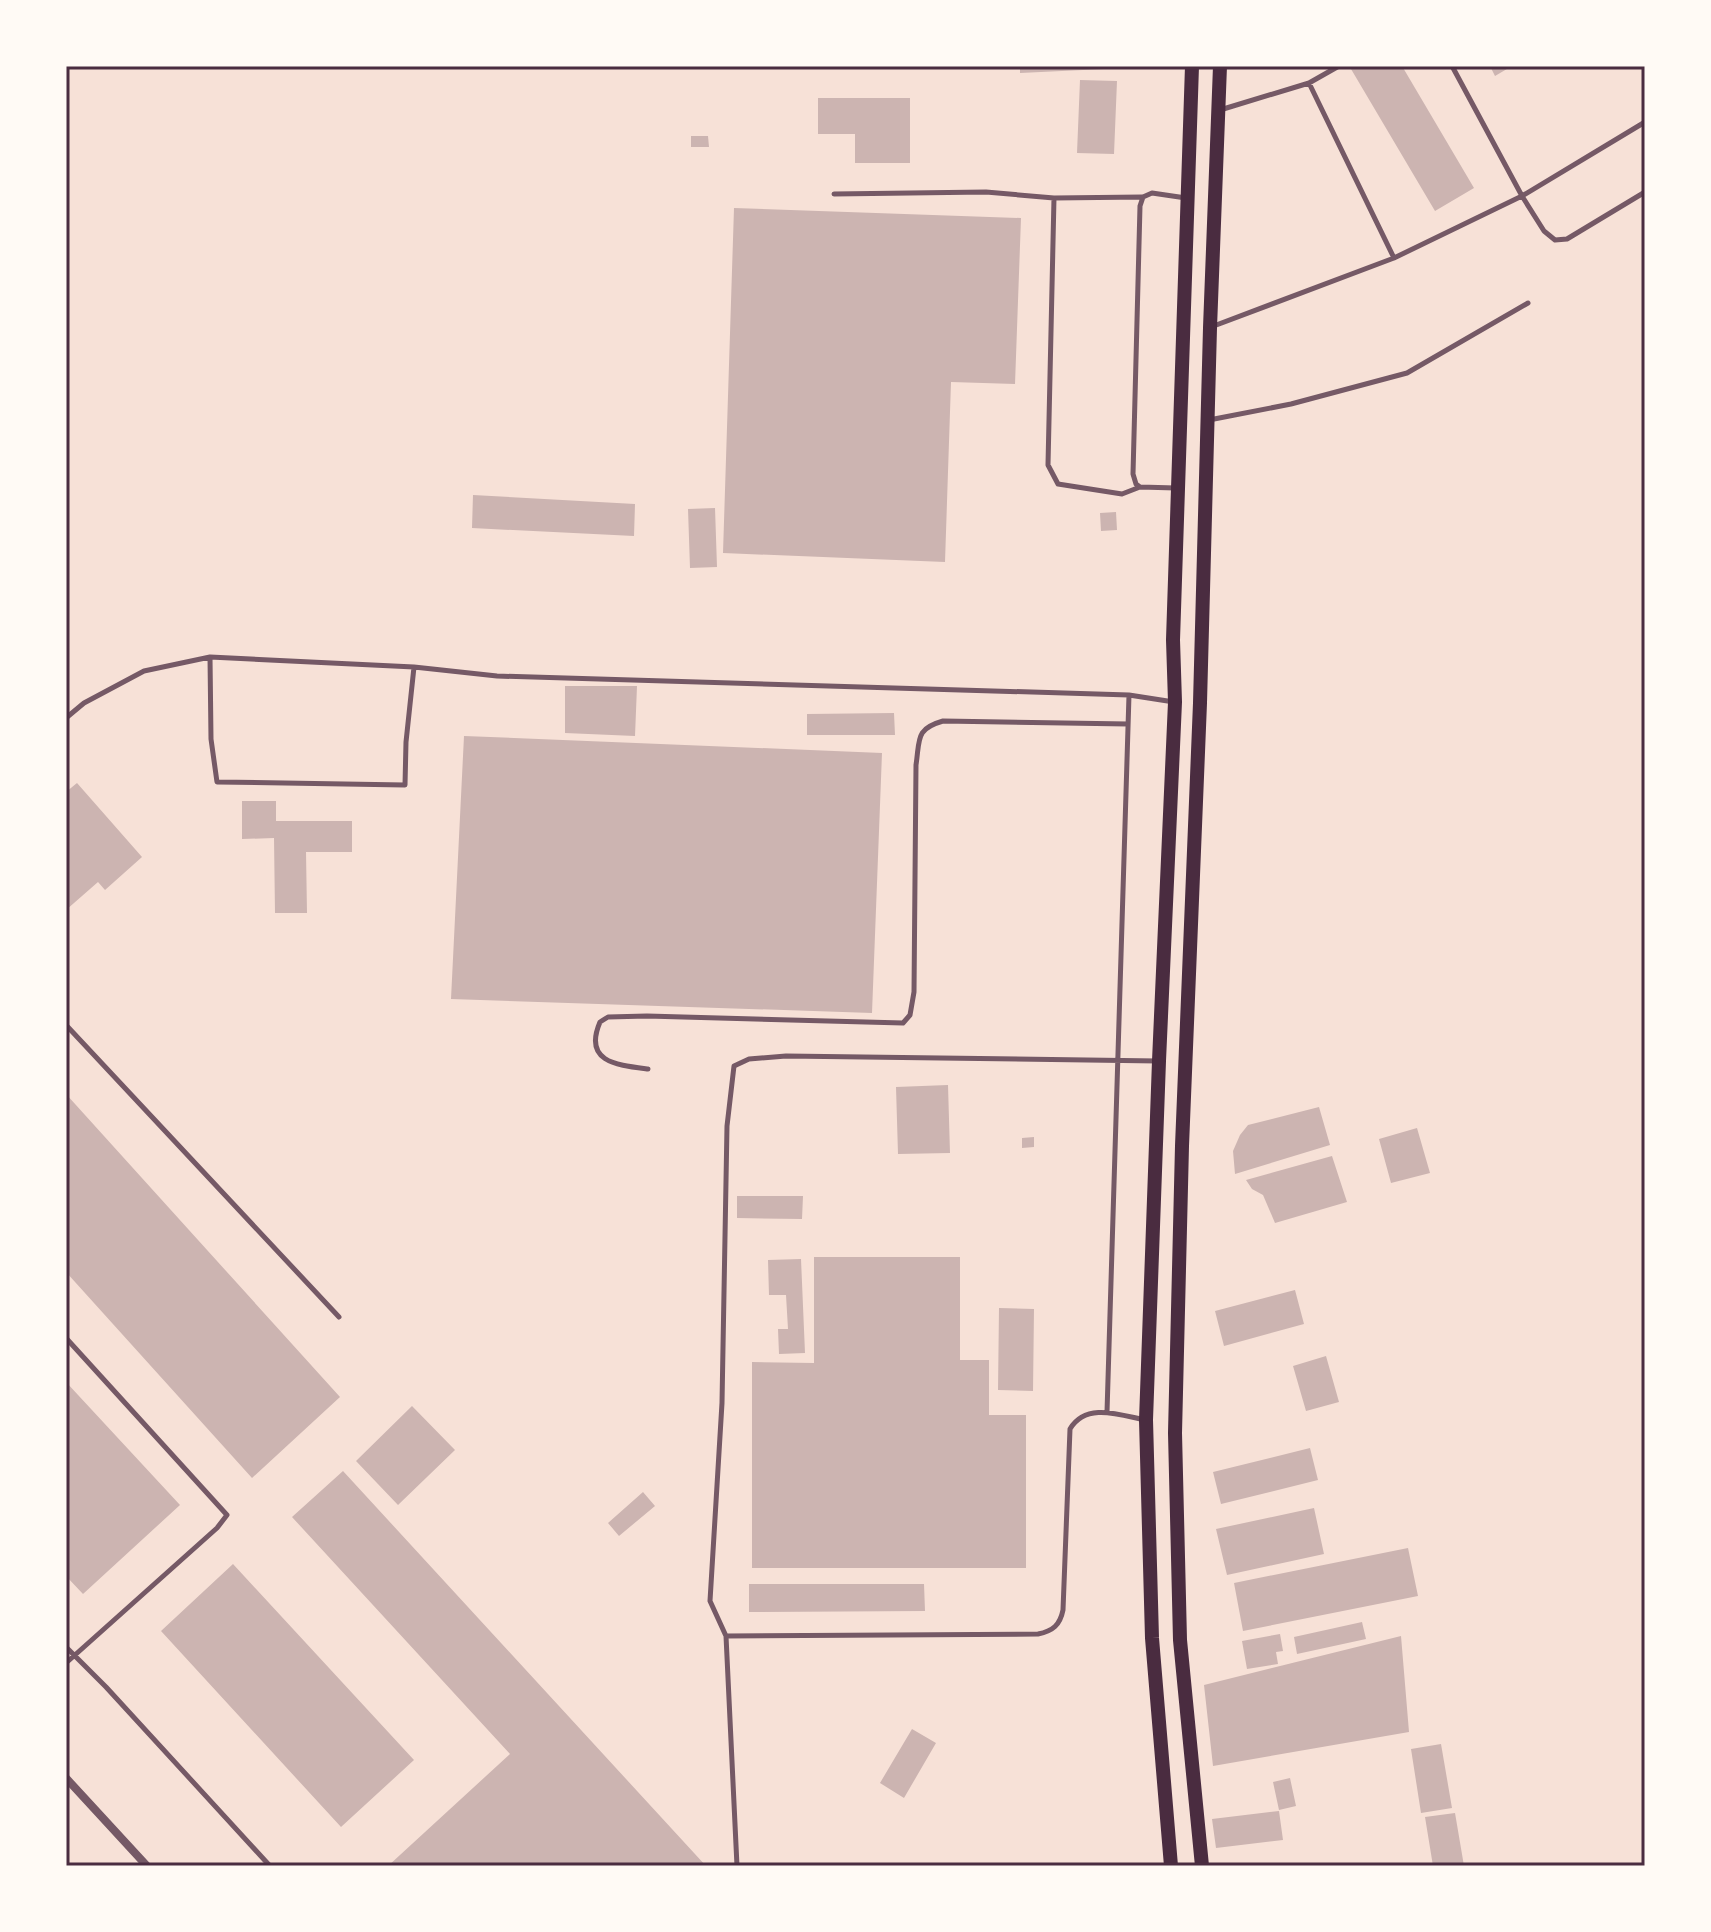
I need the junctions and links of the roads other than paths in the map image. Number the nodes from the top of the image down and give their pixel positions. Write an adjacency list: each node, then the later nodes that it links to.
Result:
1 (1192, 66): 13 (main road)
2 (1220, 66): 6 (main road)
3 (1339, 66): 5 (lane)
4 (1452, 66): 10 (lane)
5 (1309, 83): 6 (lane); 14 (lane)
6 (1219, 110): 16 (main road)
7 (1645, 122): 10 (lane)
8 (1645, 192): 10 (lane)
9 (834, 194): 12 (lane)
10 (1522, 196): 14 (lane)
11 (1143, 197): 12 (lane); 13 (lane); 18 (lane)
12 (1054, 198): 18 (lane)
13 (1187, 198): 19 (main road)
14 (1394, 258): 16 (lane)
15 (1528, 303): 17 (lane)
16 (1210, 328): 17 (main road)
17 (1208, 420): 43 (main road)
18 (1140, 487): 19 (lane)
19 (1180, 488): 23 (main road)
20 (210, 657): 21 (lane); 21 (lane); 24 (lane)
21 (414, 667): 22 (lane)
22 (1129, 695): 23 (lane); 25 (lane)
23 (1175, 702): 27 (main road)
24 (66, 718)
25 (1128, 724): 28 (lane); 29 (lane)
26 (66, 1025): 30 (lane)
27 (1159, 1061): 28 (lane); 33 (main road)
28 (1117, 1062): 32 (lane); 34 (lane)
29 (648, 1069)
30 (339, 1317)
31 (66, 1338): 36 (lane)
32 (1107, 1412): 33 (lane); 34 (lane)
33 (1146, 1420): 42 (main road)
34 (726, 1636): 41 (lane)
35 (66, 1647): 36 (lane)
36 (74, 1656): 37 (lane); 40 (lane)
37 (66, 1663)
38 (66, 1778): 39 (street)
39 (147, 1866)
40 (270, 1866)
41 (737, 1866)
42 (1171, 1866)
43 (1202, 1866)

